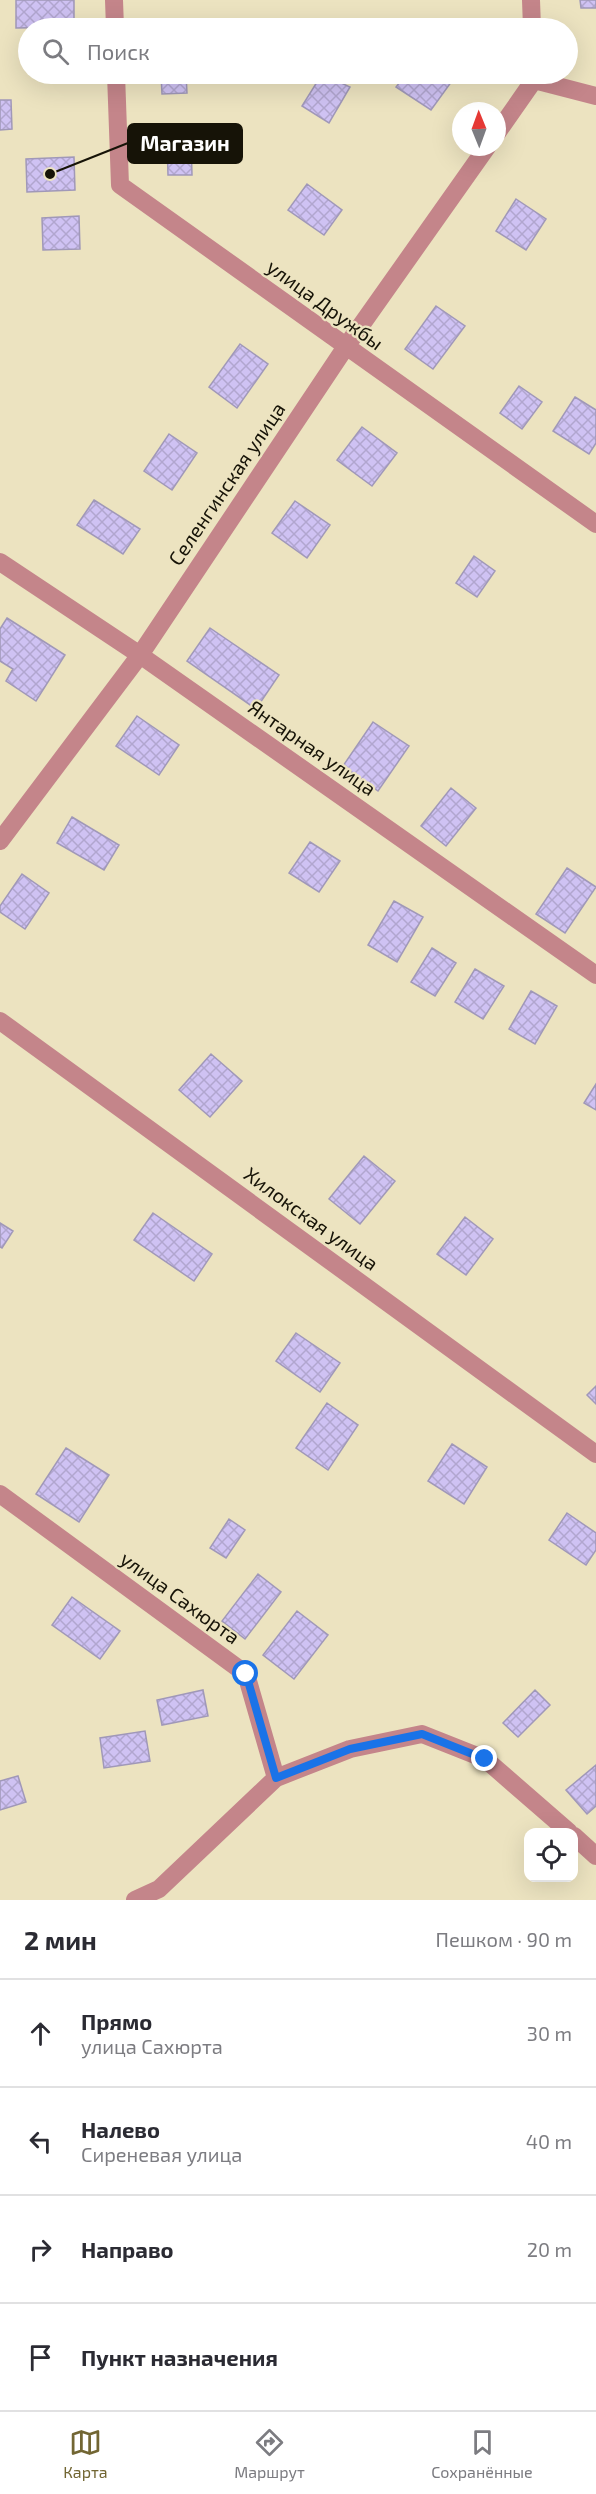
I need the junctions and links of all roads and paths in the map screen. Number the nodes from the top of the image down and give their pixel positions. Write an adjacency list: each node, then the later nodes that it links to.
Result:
1 (114, 0): 3 (street)
2 (531, 0): 4 (street)
3 (115, 18)
4 (532, 18)
5 (116, 84): 11 (street, улица Дружбы)
6 (529, 84): 9 (street)
7 (557, 84): 8 (street)
8 (596, 96)
9 (506, 119)
10 (481, 156): 11 (street, Селенгинская улица)
11 (345, 348): 12 (street, улица Дружбы); 14 (street, Селенгинская улица)
12 (596, 524)
13 (0, 562): 14 (street, Янтарная улица)
14 (140, 655): 15 (street, Селенгинская улица); 16 (street, Янтарная улица)
15 (0, 841)
16 (596, 975)
17 (0, 1021): 18 (street, Хилокская улица)
18 (596, 1454)
19 (0, 1494): 20 (street, улица Сахюрта)
20 (276, 1778): 21 (street); 24 (street)
21 (563, 1828)
22 (578, 1840): 23 (street)
23 (596, 1856)
24 (135, 1900)

